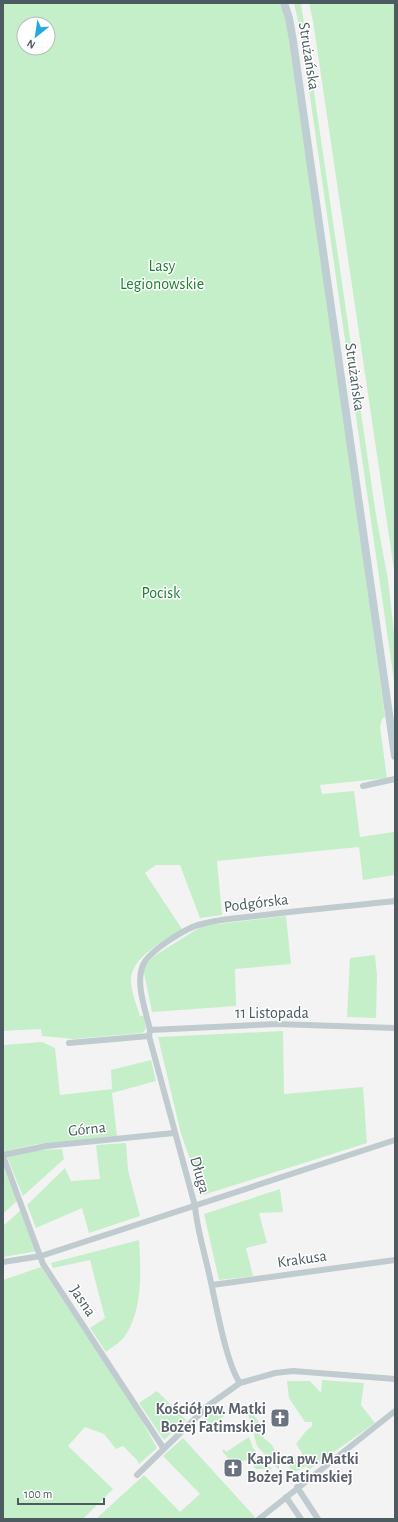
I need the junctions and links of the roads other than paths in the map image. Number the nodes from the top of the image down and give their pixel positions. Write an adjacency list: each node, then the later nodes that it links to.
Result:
1 (284, 3): 2 (main road, Strużańska)
2 (392, 720): 3 (main road, Strużańska)
3 (395, 756)
4 (395, 780): 5 (street)
5 (363, 786)
6 (395, 901): 7 (street, Podgórska)
7 (140, 973): 9 (street, Długa)
8 (395, 1028): 9 (street, 11 Listopada)
9 (150, 1033): 10 (street, 11 Listopada); 11 (street, Długa)
10 (69, 1043)
11 (174, 1133): 13 (street, Górna); 14 (street, Długa)
12 (395, 1140): 14 (street)
13 (3, 1156): 15 (street, Jasna)
14 (195, 1206): 15 (street); 18 (street, Długa)
15 (41, 1256): 17 (street); 22 (street, Jasna)
16 (395, 1260): 18 (street, Krakusa)
17 (3, 1262)
18 (212, 1285): 20 (street, Długa)
19 (395, 1379): 20 (street)
20 (240, 1383): 22 (street)
21 (395, 1411): 24 (street)
22 (164, 1449): 23 (street)
23 (137, 1475)
24 (297, 1487): 25 (street); 28 (street)
25 (286, 1497): 26 (street); 27 (street)
26 (259, 1519)
27 (301, 1519)
28 (318, 1519)

